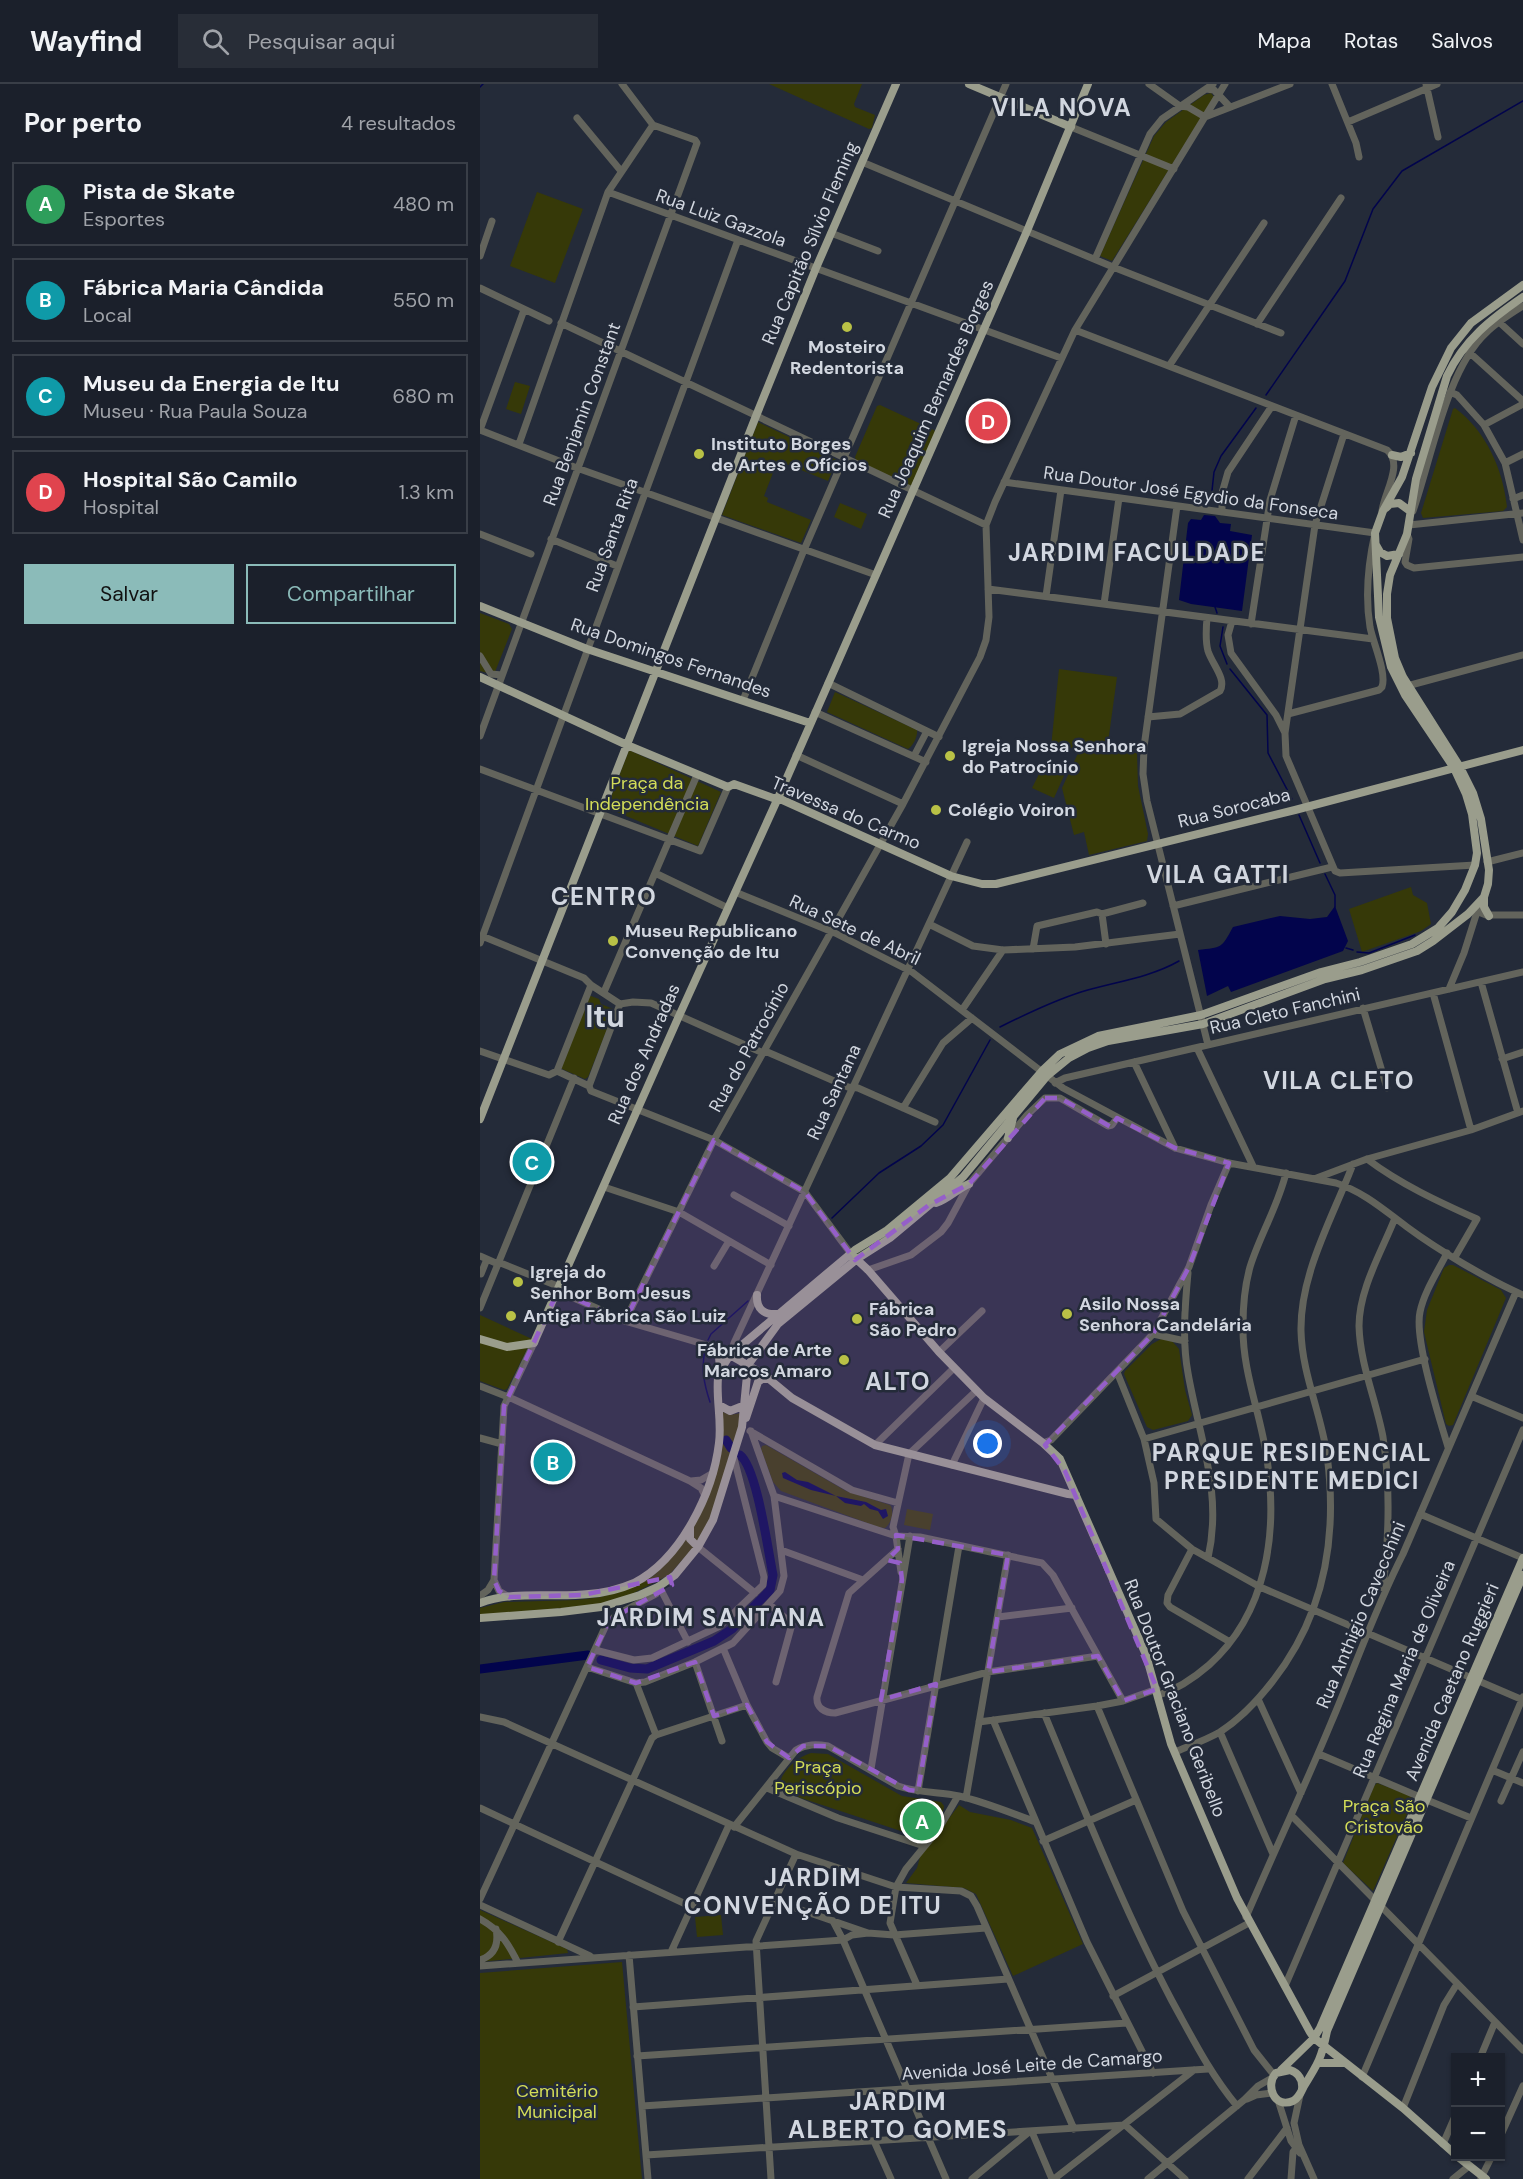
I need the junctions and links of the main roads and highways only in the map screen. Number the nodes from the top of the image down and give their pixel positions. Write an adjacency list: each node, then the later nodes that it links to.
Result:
1 (896, 84): 14 (main road, Rua Capitão Sílvio Fleming)
2 (969, 84): 4 (main road)
3 (1088, 84): 4 (main road, Rua Joaquim Bernardes Borges)
4 (1071, 126): 16 (main road, Rua Joaquim Bernardes Borges)
5 (1523, 285): 7 (main road)
6 (1523, 297): 9 (main road)
7 (1411, 453): 8 (main road); 10 (main road)
8 (1392, 454)
9 (1410, 511): 10 (main road); 12 (main road)
10 (1382, 514): 11 (main road)
11 (1376, 544): 12 (main road); 20 (main road)
12 (1399, 554): 20 (main road)
13 (480, 606): 14 (main road, Rua Domingos Fernandes)
14 (656, 671): 17 (main road, Rua Domingos Fernandes); 18 (main road, Rua Capitão Sílvio Fleming)
15 (480, 677): 18 (main road)
16 (815, 712): 17 (main road, Rua dos Andradas)
17 (810, 723): 21 (main road, Rua dos Andradas)
18 (627, 744): 21 (main road, Travessa do Carmo); 28 (main road)
19 (1523, 750): 20 (main road, Rua Sorocaba)
20 (1457, 767): 22 (main road, Rua Sorocaba); 23 (main road); 24 (main road)
21 (778, 798): 22 (main road, Travessa do Carmo); 35 (main road, Rua dos Andradas)
22 (951, 876)
23 (1465, 890): 24 (main road); 25 (main road)
24 (1481, 915): 25 (main road)
25 (1202, 1019): 26 (main road)
26 (1044, 1074): 27 (main road); 32 (main road)
27 (1014, 1116): 29 (main road); 31 (main road)
28 (480, 1119)
29 (1008, 1138)
30 (969, 1184): 31 (main road)
31 (929, 1205): 32 (main road)
32 (854, 1257): 34 (main road); 38 (main road); 45 (main road, Rua Doutor Graciano Geribello)
33 (757, 1295): 34 (main road)
34 (777, 1314): 37 (main road)
35 (480, 1339)
36 (710, 1346): 39 (main road)
37 (730, 1356): 38 (main road); 39 (main road)
38 (748, 1365): 40 (main road); 43 (main road)
39 (720, 1371): 42 (main road)
40 (770, 1379): 41 (main road); 45 (main road)
41 (752, 1399): 43 (main road); 44 (main road)
42 (718, 1405): 43 (main road); 46 (main road)
43 (743, 1406): 44 (main road)
44 (745, 1429): 47 (main road)
45 (1076, 1494): 54 (main road, Rua Doutor Graciano Geribello)
46 (690, 1527): 47 (main road); 50 (main road)
47 (698, 1547): 51 (main road)
48 (1523, 1558): 52 (main road, Avenida Caetano Ruggieri)
49 (1523, 1575): 52 (main road, Avenida Caetano Ruggieri)
50 (480, 1603)
51 (480, 1618)
52 (1475, 1679): 53 (main road, Avenida Caetano Ruggieri)
53 (1378, 1904): 54 (main road, Avenida Caetano Ruggieri); 55 (main road, Avenida Caetano Ruggieri)
54 (1314, 2038): 55 (main road, Rua Doutor Graciano Geribello); 58 (main road, Avenida Caetano Ruggieri)
55 (1324, 2047): 56 (main road, Rua Doutor Graciano Geribello); 57 (main road, Avenida Caetano Ruggieri)
56 (1345, 2062): 57 (main road); 60 (main road, Rua Doutor Graciano Geribello)
57 (1319, 2063): 59 (main road, Avenida Caetano Ruggieri)
58 (1275, 2075): 59 (main road); 59 (main road)
59 (1301, 2091)
60 (1451, 2151)
61 (1462, 2161): 62 (main road, Rua Doutor Graciano Geribello)
62 (1482, 2178)

